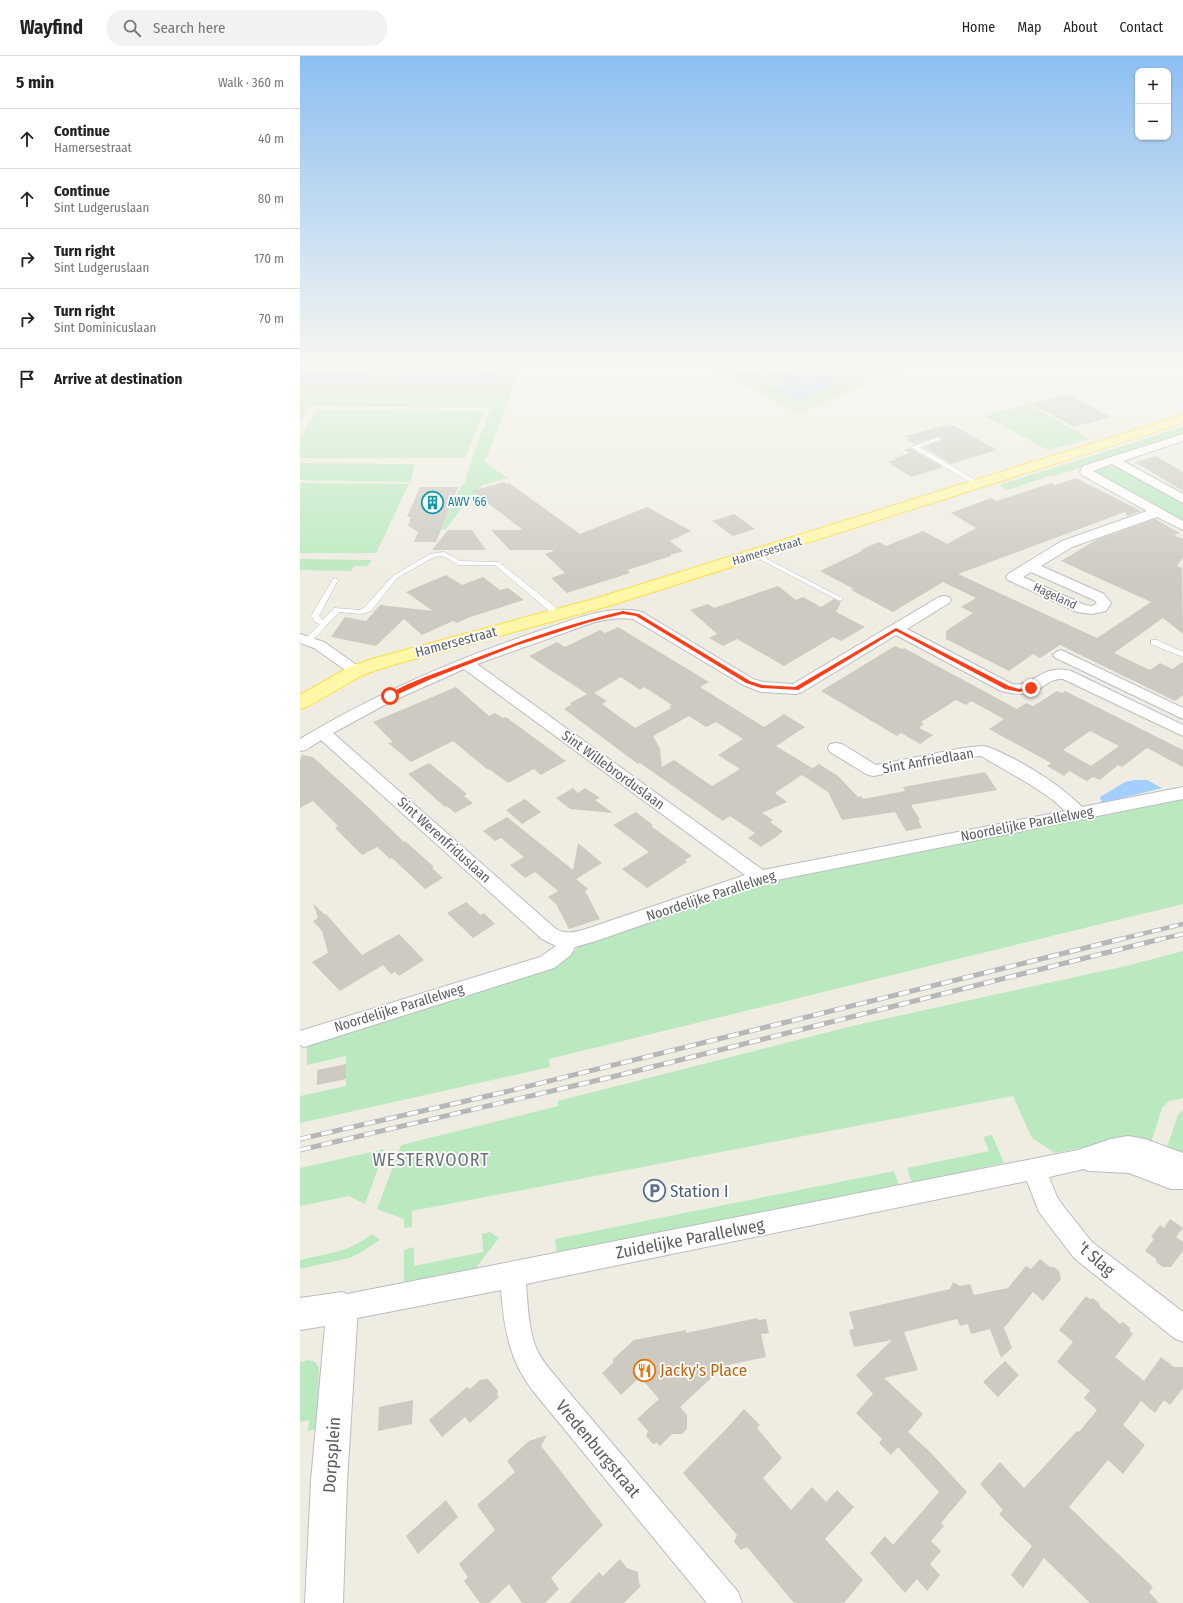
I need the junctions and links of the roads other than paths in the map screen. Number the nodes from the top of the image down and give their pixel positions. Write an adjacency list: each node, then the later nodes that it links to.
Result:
1 (1129, 436): 5 (main road, Hamersestraat)
2 (1183, 437): 4 (street)
3 (939, 439): 5 (lane)
4 (1113, 460): 6 (street); 7 (street)
5 (978, 484): 9 (main road, Hamersestraat)
6 (1183, 500)
7 (1158, 512): 8 (street); 10 (street, Hageland)
8 (1183, 526)
9 (758, 554): 12 (lane); 14 (main road, Hamersestraat)
10 (1030, 566): 10 (street, Hageland)
11 (335, 580): 15 (lane)
12 (840, 599)
13 (944, 600): 16 (street, Hamersestraat)
14 (556, 615): 15 (lane); 21 (main road, Hamersestraat)
15 (324, 623): 17 (lane)
16 (896, 629): 20 (street, Hamersestraat); 22 (street)
17 (303, 639): 21 (street)
18 (1154, 642): 19 (lane)
19 (1183, 655)
20 (465, 663): 26 (street, Hamersestraat); 31 (street, Sint Willebrorduslaan)
21 (356, 671): 23 (main road, Hamersestraat)
22 (1063, 674): 24 (street); 25 (street)
23 (300, 703)
24 (1183, 714)
25 (1183, 731)
26 (323, 733): 27 (street, Hamersestraat); 32 (street, Sint Werenfriduslaan)
27 (300, 746)
28 (836, 748): 30 (street, Sint Anfriedlaan)
29 (1183, 793): 30 (street, Noordelijke Parallelweg)
30 (1078, 814): 31 (street, Noordelijke Parallelweg)
31 (760, 877): 32 (street, Noordelijke Parallelweg)
32 (568, 942): 33 (street, Noordelijke Parallelweg)
33 (304, 1038)
34 (1079, 1160): 35 (street, Zuidelijke Parallelweg); 36 (street, Zuidelijke Parallelweg); 37 (street, Zuidelijke Parallelweg)
35 (1183, 1164)
36 (1034, 1168): 38 (street, Zuidelijke Parallelweg); 41 (street, 't Slag)
37 (1183, 1178)
38 (512, 1275): 39 (street, Zuidelijke Parallelweg); 43 (street, Vredenburgstraat)
39 (342, 1308): 40 (street, Zuidelijke Parallelweg); 42 (street, Dorpsplein)
40 (300, 1314)
41 (1183, 1329)
42 (324, 1603)
43 (727, 1603)

